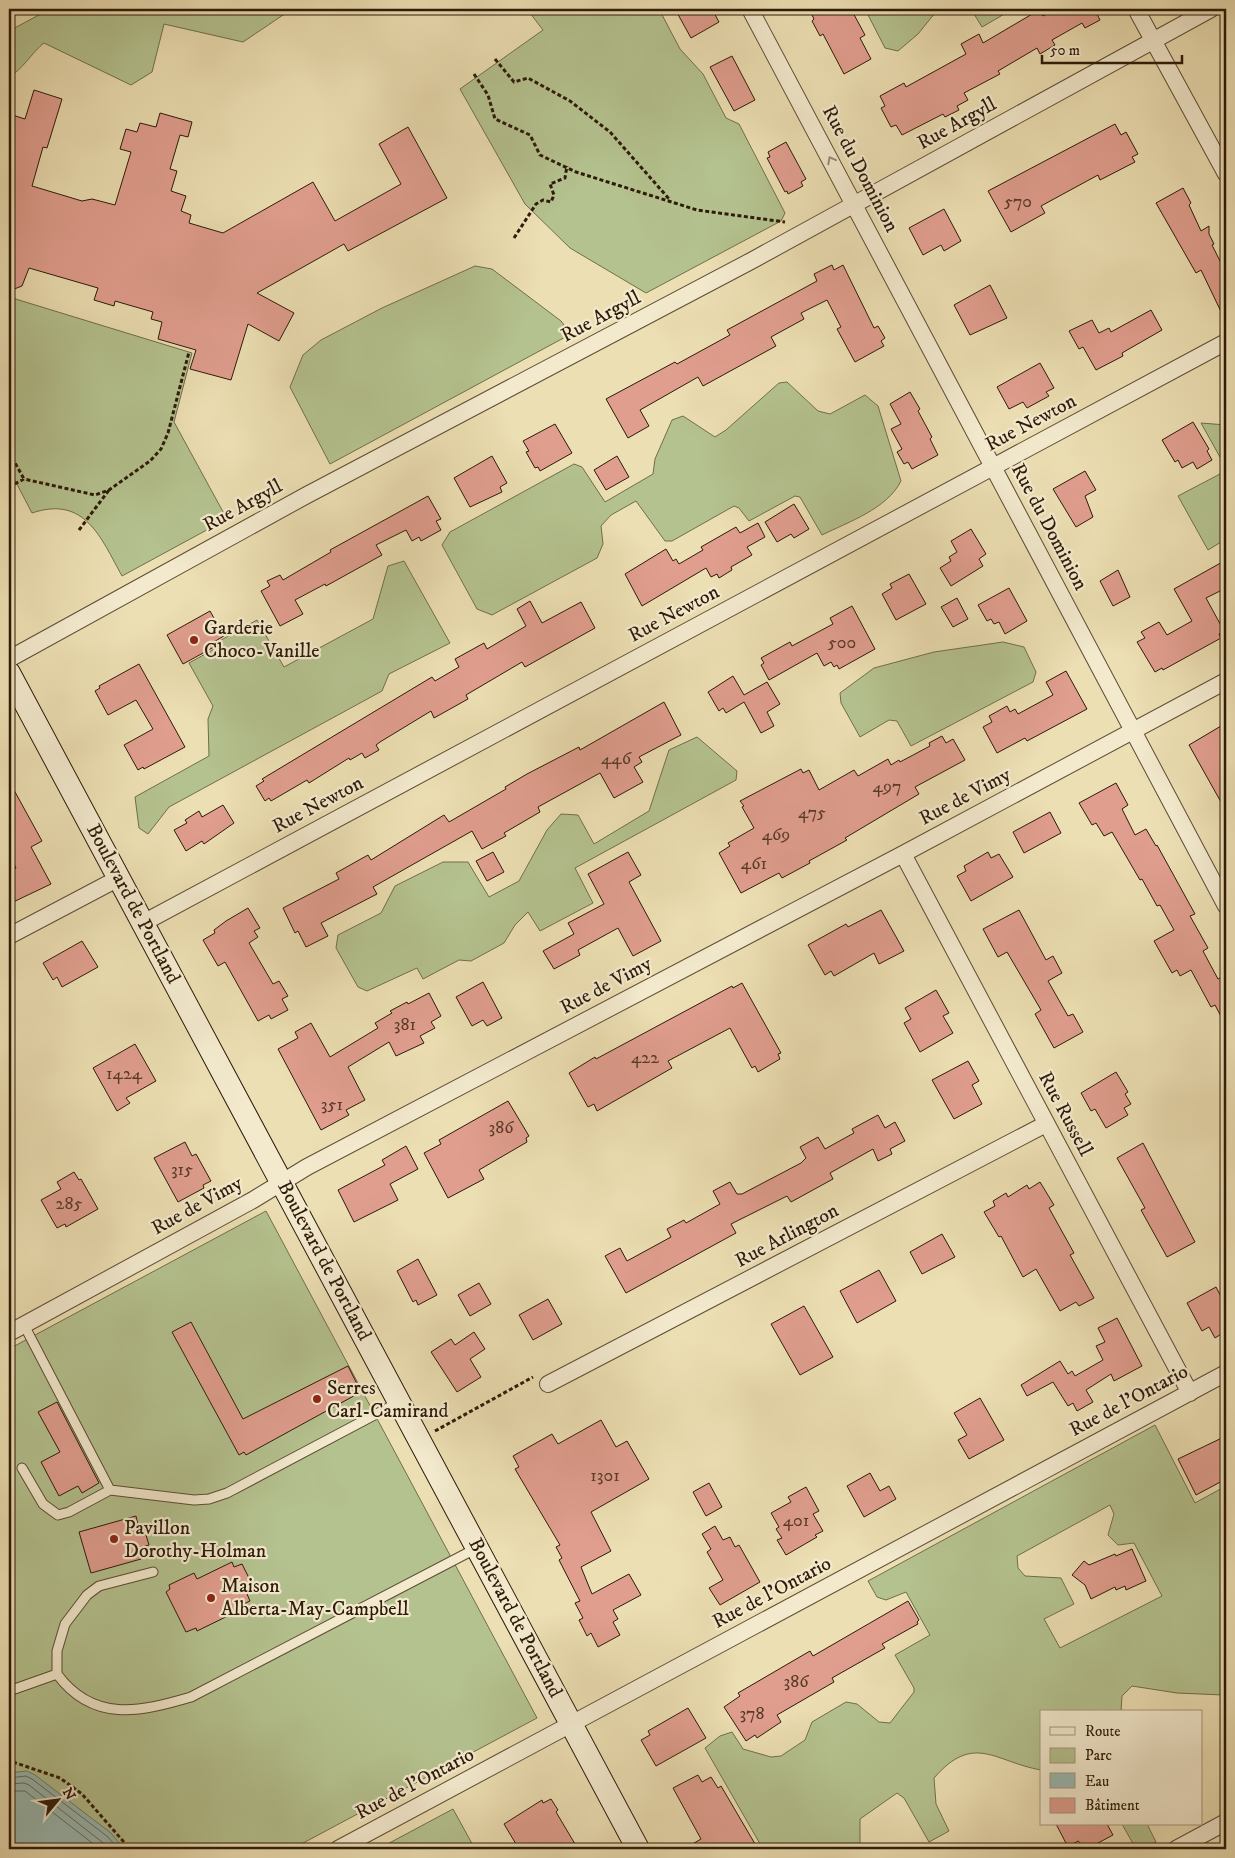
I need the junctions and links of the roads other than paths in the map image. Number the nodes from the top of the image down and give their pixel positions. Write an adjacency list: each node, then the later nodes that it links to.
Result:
1 (750, 9): 6 (street, Rue du Dominion, one-way to 1)
2 (1136, 9): 4 (street)
3 (1211, 9): 4 (street, Rue Argyll)
4 (1153, 40): 5 (street); 6 (street, Rue Argyll)
5 (1226, 174)
6 (854, 204): 8 (street, Rue du Dominion); 9 (street, Rue Argyll)
7 (1226, 342): 8 (street, Rue Newton)
8 (993, 467): 12 (street, Rue du Dominion); 16 (street, Rue Newton)
9 (9, 659)
10 (9, 673): 14 (main road, Boulevard de Portland)
11 (1226, 681): 12 (street, Rue de Vimy)
12 (1133, 731): 13 (street, Rue de Vimy); 15 (street, Rue du Dominion)
13 (903, 854): 18 (street, Rue Russell); 19 (street, Rue de Vimy)
14 (119, 878): 16 (main road, Boulevard de Portland); 17 (street)
15 (1226, 906)
16 (143, 923): 19 (main road, Boulevard de Portland)
17 (9, 936)
18 (1046, 1124): 23 (street, Rue Arlington); 24 (street, Rue Russell)
19 (282, 1182): 20 (street, Rue de Vimy); 25 (main road, Boulevard de Portland)
20 (24, 1325): 21 (street, Rue de Vimy); 27 (lane)
21 (9, 1333)
22 (1226, 1373): 24 (street, Rue de l'Ontario)
23 (548, 1384)
24 (1190, 1393): 32 (street, Rue de l'Ontario)
25 (399, 1402): 27 (lane); 28 (main road, Boulevard de Portland)
26 (22, 1468): 27 (lane)
27 (110, 1490)
28 (477, 1548): 30 (lane); 32 (main road, Boulevard de Portland)
29 (153, 1572): 30 (lane)
30 (57, 1674): 31 (lane)
31 (9, 1691)
32 (572, 1724): 34 (street, Rue de l'Ontario); 35 (main road, Boulevard de Portland)
33 (1226, 1822): 36 (street)
34 (338, 1849)
35 (638, 1849)
36 (1176, 1849)

